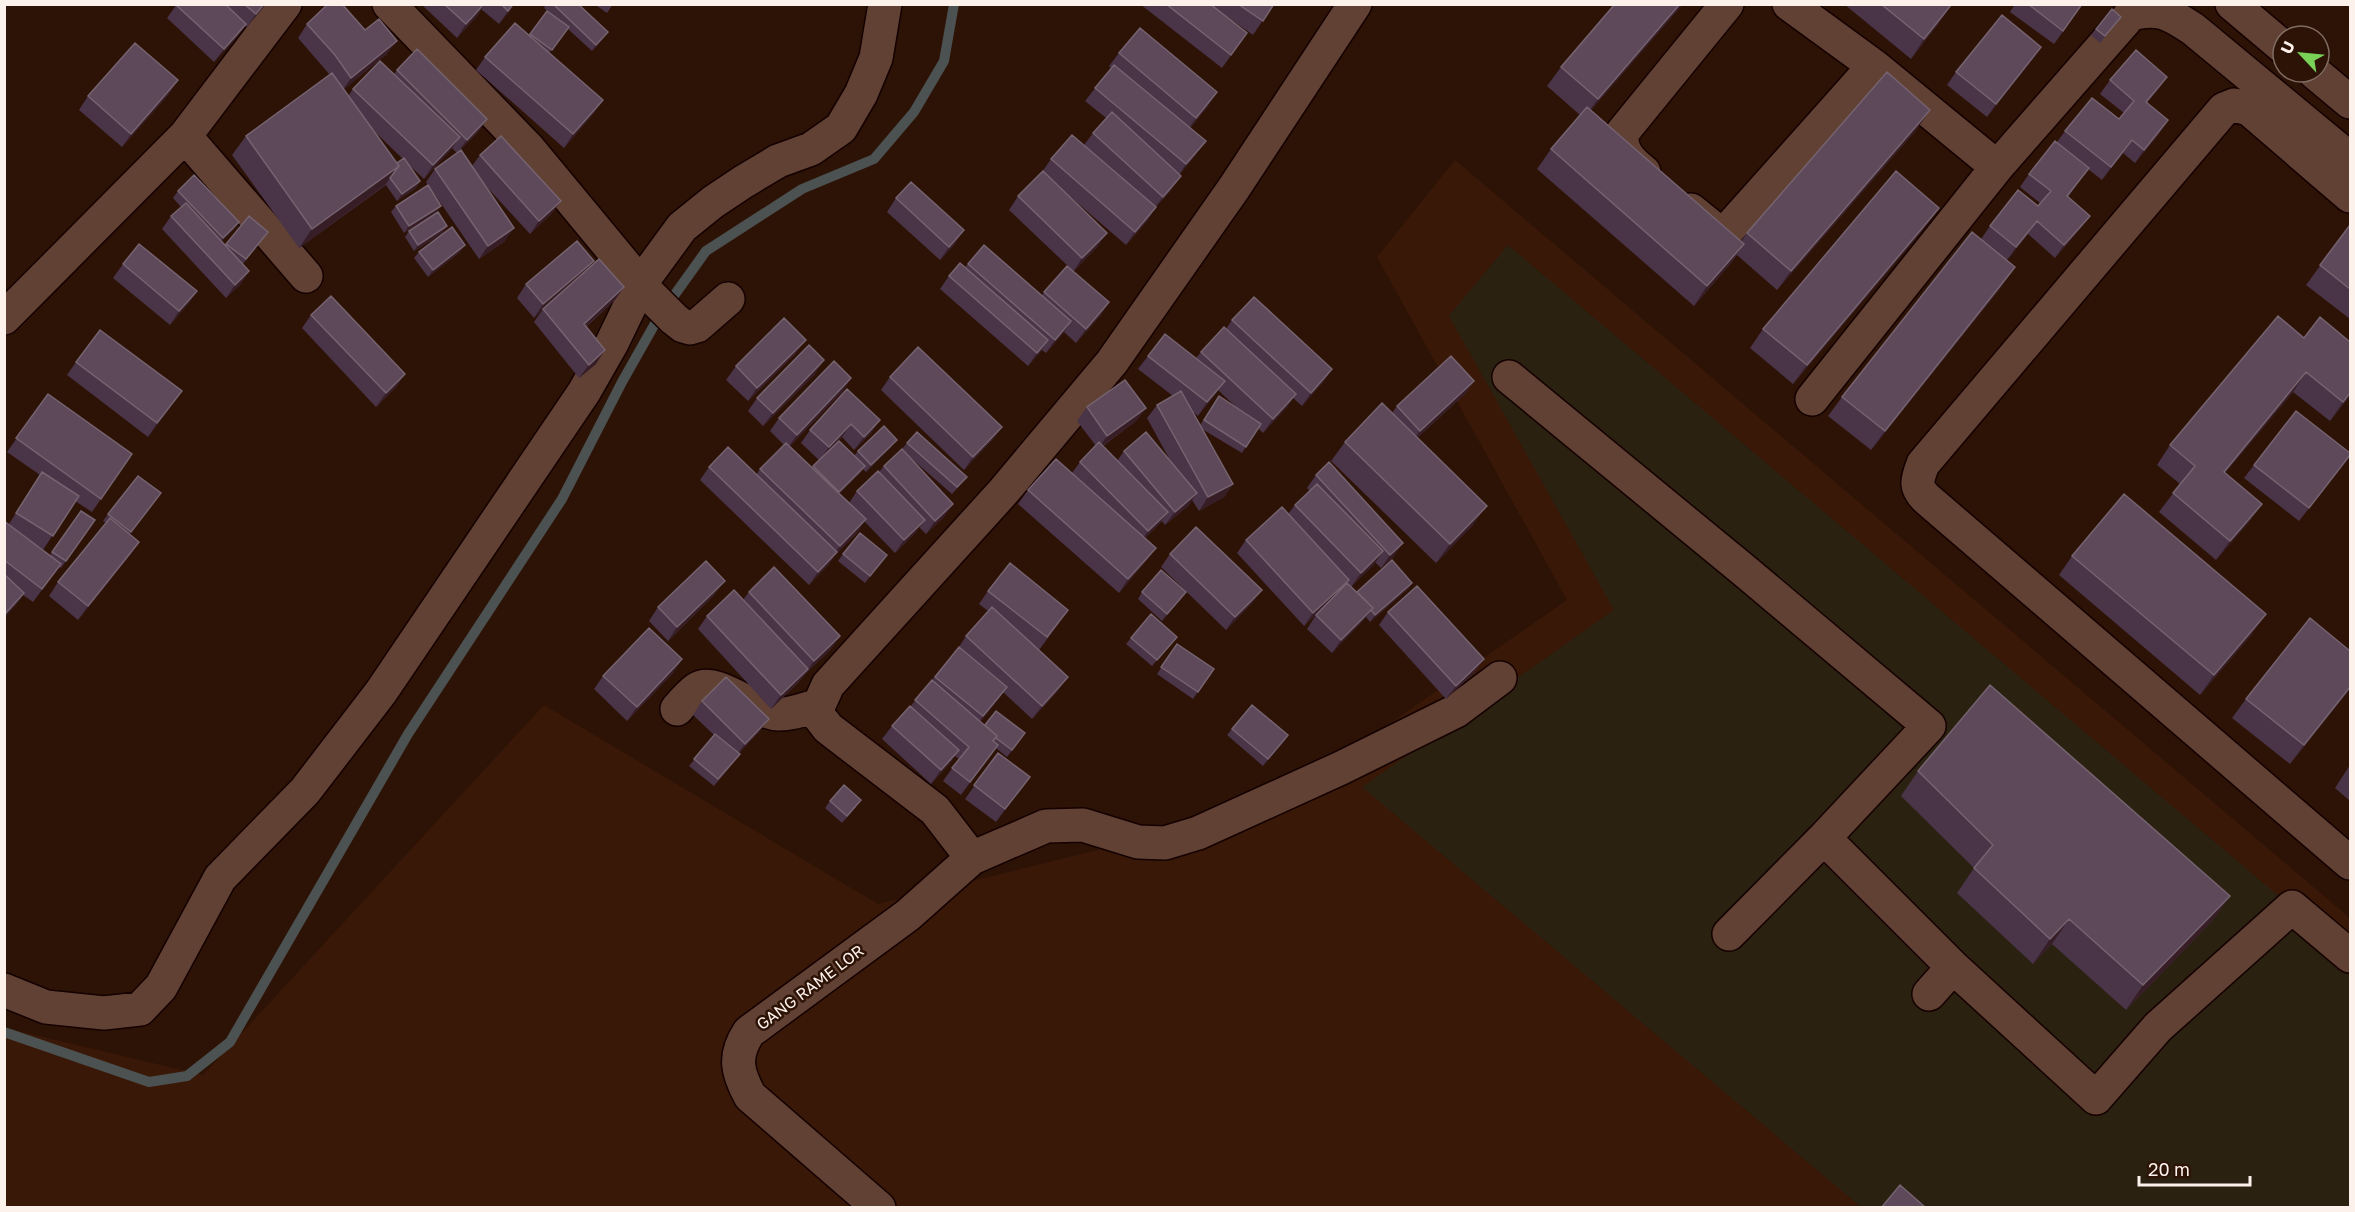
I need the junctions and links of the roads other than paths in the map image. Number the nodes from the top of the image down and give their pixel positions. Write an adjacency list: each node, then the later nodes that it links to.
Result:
1 (285, 4): 12 (street)
2 (389, 4): 17 (street)
3 (885, 4): 17 (street)
4 (1355, 4): 23 (street)
5 (1727, 4): 9 (street)
6 (1789, 4): 9 (street)
7 (2232, 4): 8 (street)
8 (2271, 36)
9 (1874, 66): 14 (street)
10 (2328, 84): 11 (street)
11 (2350, 102)
12 (185, 136): 16 (street); 19 (street)
13 (2350, 159): 14 (street)
14 (1997, 167): 21 (street)
15 (2350, 196): 27 (street)
16 (306, 276)
17 (645, 288): 18 (street); 31 (street)
18 (728, 299)
19 (4, 318)
20 (1509, 377): 25 (street)
21 (1812, 399)
22 (1500, 678): 26 (street, GANG RAME LOR)
23 (819, 705): 24 (street); 26 (street)
24 (677, 709)
25 (1824, 838): 28 (street); 30 (street)
26 (972, 858): 33 (street, GANG RAME LOR)
27 (2350, 862)
28 (1729, 934)
29 (2350, 956): 30 (street)
30 (1953, 966): 32 (street)
31 (4, 990)
32 (1929, 994)
33 (879, 1208)

